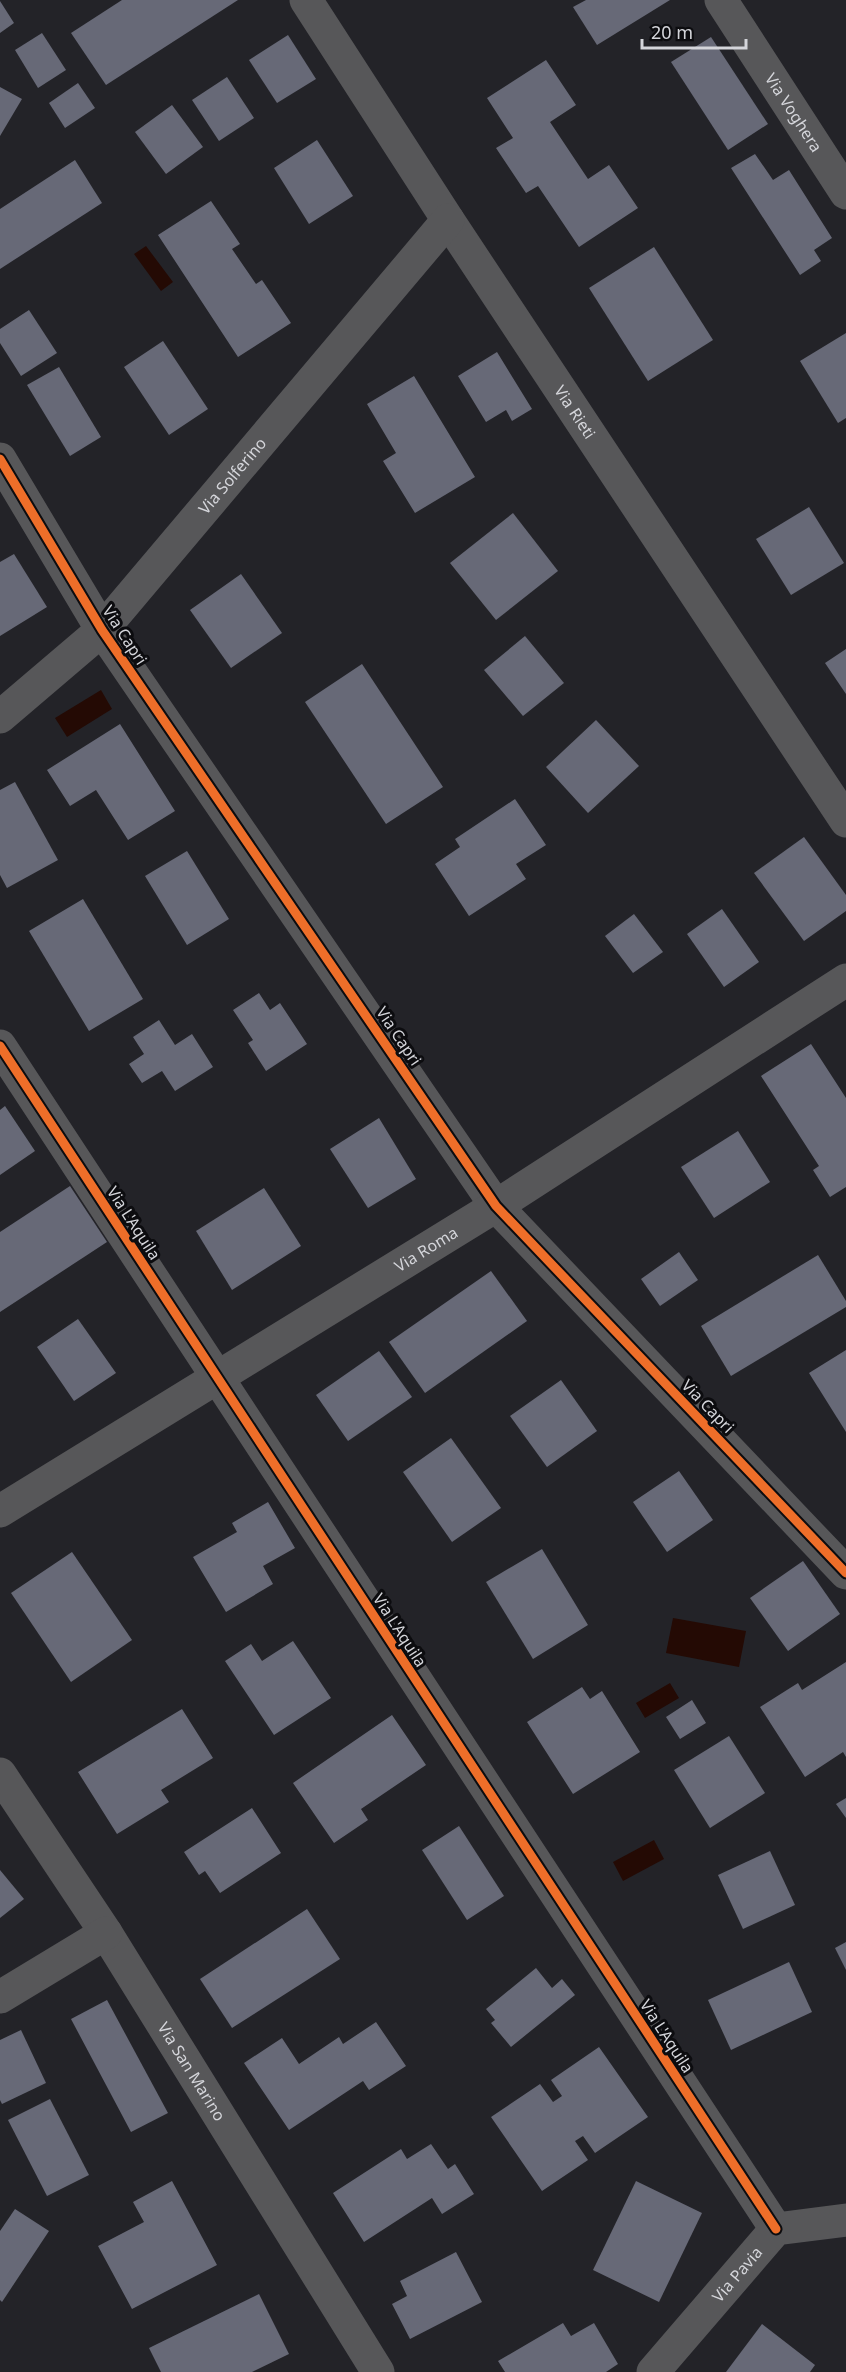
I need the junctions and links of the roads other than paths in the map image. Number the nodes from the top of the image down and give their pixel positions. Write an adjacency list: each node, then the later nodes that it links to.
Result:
1 (306, 0): 4 (street, Via Rieti)
2 (721, 0): 3 (street, Via Voghera)
3 (846, 193)
4 (448, 220): 6 (street, Via Solferino); 8 (street, Via Rieti)
5 (0, 459): 6 (street, Via Capri)
6 (102, 630): 7 (street, Via Solferino); 11 (street, Via Capri)
7 (0, 717)
8 (846, 821)
9 (846, 980): 11 (street, Via Roma)
10 (0, 1046): 12 (street, Via L'Aquila)
11 (496, 1206): 12 (street, Via Roma); 14 (street, Via Capri)
12 (217, 1378): 13 (street, Via Roma); 19 (street, Via L'Aquila)
13 (0, 1511)
14 (846, 1573)
15 (0, 1774): 16 (street, Via San Marino)
16 (106, 1934): 17 (street); 20 (street, Via San Marino)
17 (0, 1997)
18 (846, 2220): 19 (street)
19 (776, 2229): 21 (street, Via Pavia)
20 (378, 2372)
21 (653, 2372)

